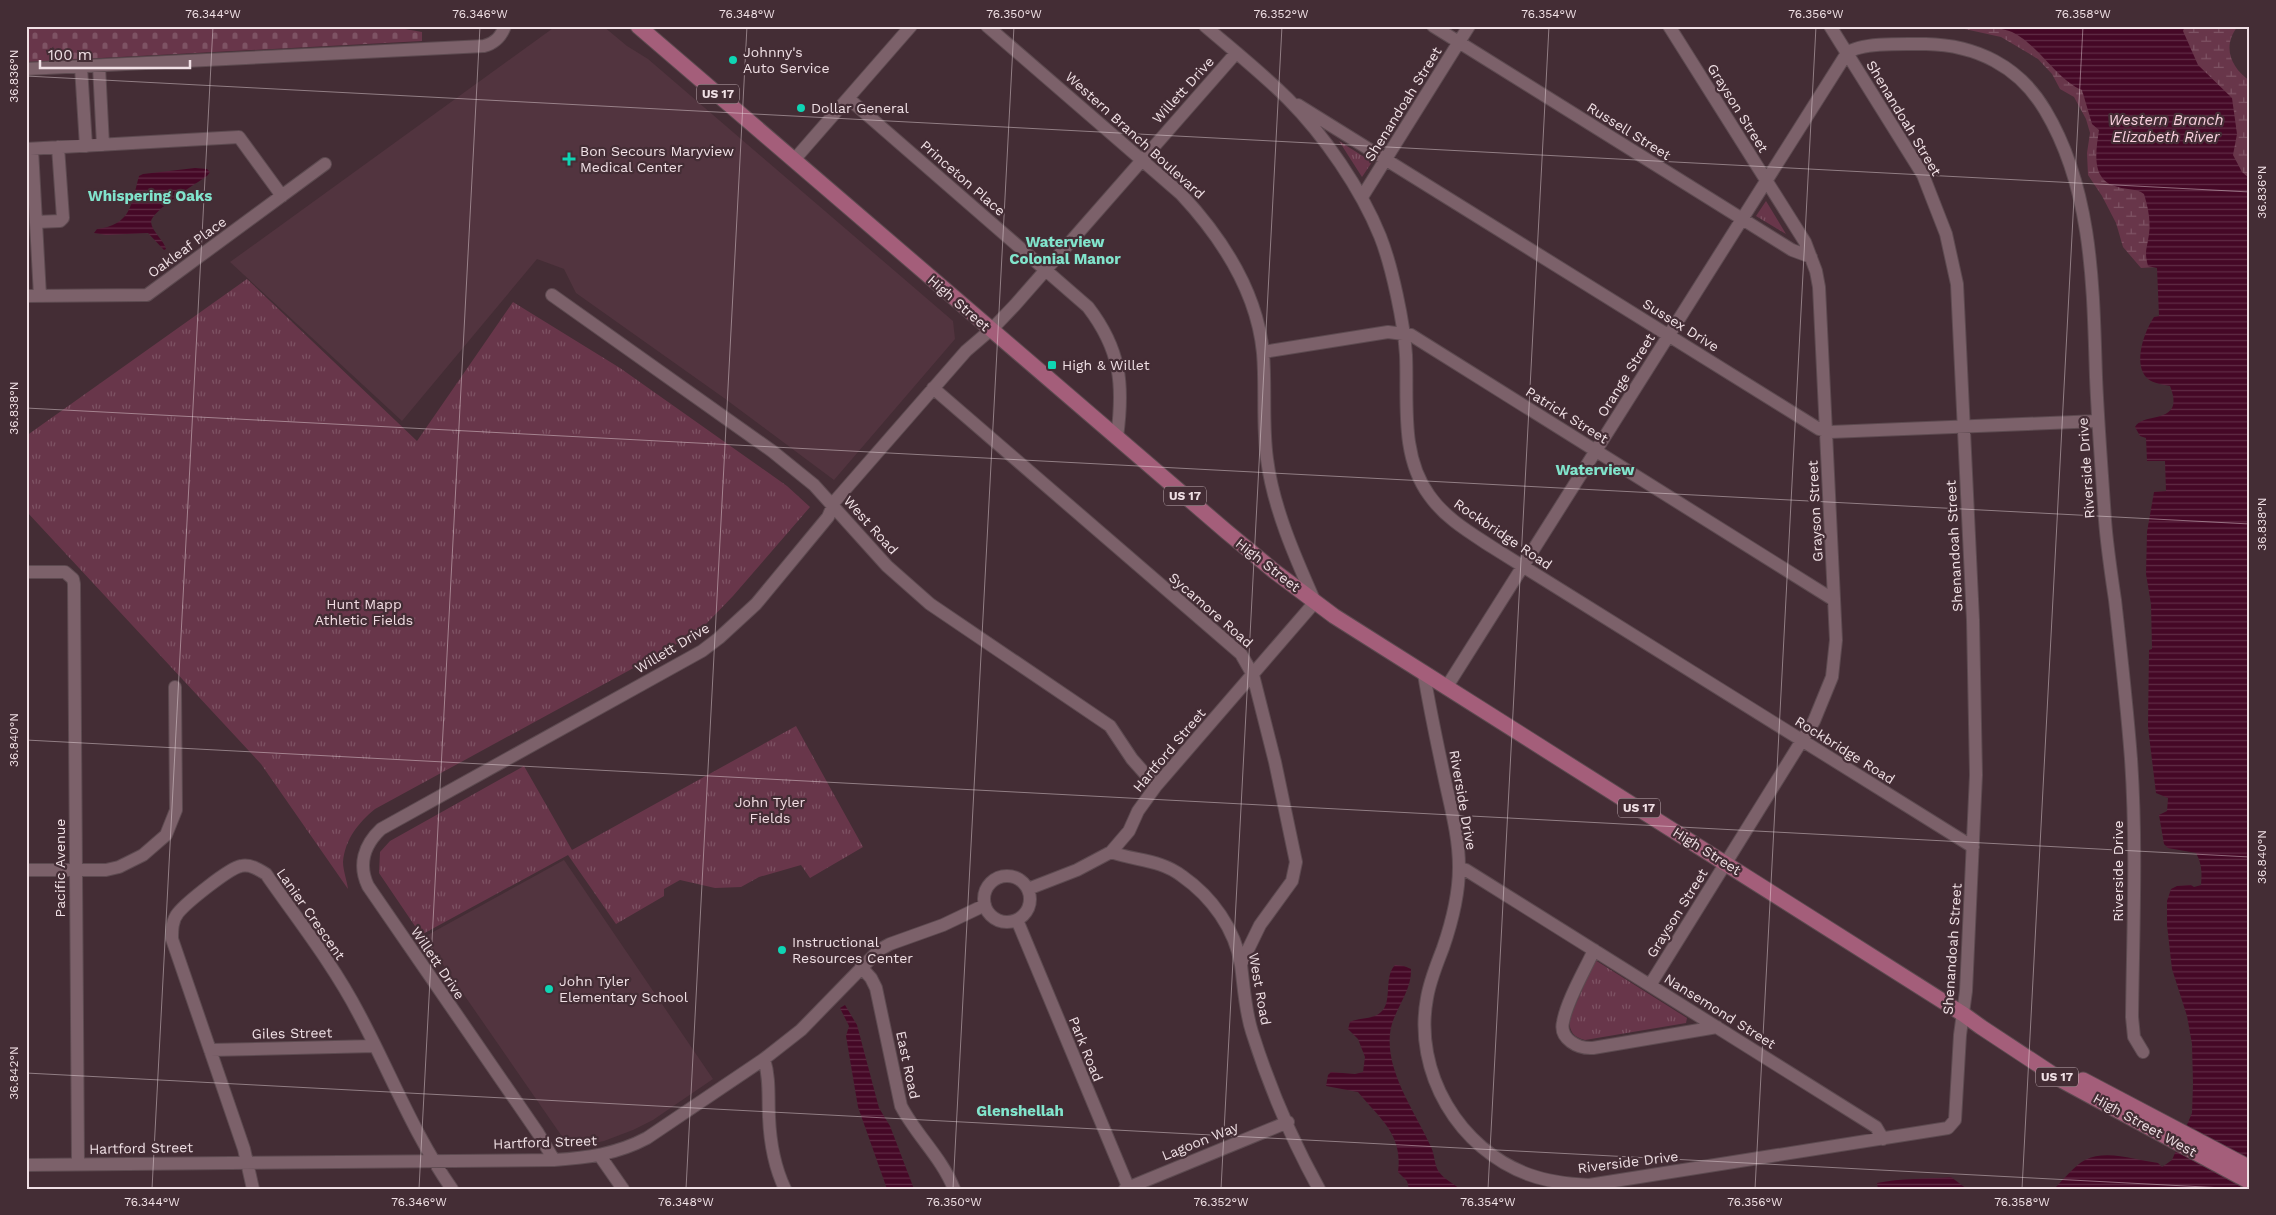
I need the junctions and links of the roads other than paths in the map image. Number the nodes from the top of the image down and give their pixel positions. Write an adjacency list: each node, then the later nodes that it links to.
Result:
1 (911, 26): 16 (street)
2 (988, 26): 22 (street, Western Branch Boulevard)
3 (1205, 26): 11 (street, Rockbridge Road)
4 (1433, 26): 10 (street, Russell Street)
5 (1469, 26): 10 (street, Shenandoah Street)
6 (1669, 26): 26 (street, Grayson Street)
7 (1830, 26): 12 (street, Shenandoah Street)
8 (642, 28): 24 (main road, High Street / US 17)
9 (503, 32): 13 (street)
10 (1459, 42): 23 (street, Shenandoah Street); 29 (street, Russell Street)
11 (1236, 52): 17 (street, Rockbridge Road); 22 (street, Willett Drive)
12 (1847, 53): 26 (street, Orange Street); 41 (street, Riverside Drive); 42 (street, Shenandoah Street)
13 (100, 66): 14 (street); 18 (street)
14 (81, 67): 15 (street); 19 (street)
15 (26, 69)
16 (850, 99): 24 (street); 32 (street, Princeton Place)
17 (1289, 100): 23 (street, Sussex Drive); 28 (street, Rockbridge Road)
18 (102, 145): 19 (street); 27 (street)
19 (86, 146): 20 (street)
20 (58, 147): 21 (street); 30 (street)
21 (29, 149): 30 (street)
22 (1141, 158): 32 (street, Willett Drive); 39 (street, Western Branch Boulevard)
23 (1386, 158): 28 (street, Shenandoah Street); 38 (street, Sussex Drive)
24 (794, 160): 36 (main road, High Street / US 17)
25 (325, 164): 27 (street, Oakleaf Place)
26 (1766, 180): 29 (street, Orange Street); 31 (street, Grayson Street)
27 (282, 196): 35 (street, Oakleaf Place)
28 (1362, 197): 37 (street, Rockbridge Road)
29 (1742, 219): 31 (street, Russell Street); 38 (street, Orange Street)
30 (36, 222): 35 (street)
31 (1812, 257): 43 (street, Grayson Street)
32 (1046, 269): 36 (street, Willett Drive); 44 (street, Princeton Place)
33 (552, 295): 46 (street, West Road)
34 (26, 296): 35 (street, Oakleaf Place)
35 (40, 296)
36 (991, 330): 40 (street, Willett Drive); 44 (main road, High Street / US 17)
37 (1403, 332): 39 (street); 45 (street, Patrick Street); 47 (street, Rockbridge Road)
38 (1669, 335): 43 (street, Sussex Drive); 45 (street, Orange Street)
39 (1263, 352): 50 (street, Western Branch Boulevard)
40 (933, 388): 46 (street, Willett Drive); 52 (street, Sycamore Road)
41 (2098, 421): 42 (street, Sussex Drive); 74 (street, Riverside Drive)
42 (1964, 428): 43 (street, Sussex Drive); 57 (street, Shenandoah Street)
43 (1827, 431): 49 (street, Grayson Street)
44 (1117, 437): 50 (main road, High Street / US 17)
45 (1596, 451): 47 (street, Orange Street); 49 (street, Patrick Street)
46 (833, 505): 56 (street, West Road); 82 (street, Willett Drive)
47 (1523, 567): 54 (street, Orange Street); 55 (street, Rockbridge Road)
48 (26, 572): 62 (street, Pacific Avenue)
49 (1834, 600): 55 (street, Grayson Street)
50 (1315, 602): 51 (main road, High Street / US 17); 52 (street, Hartford Street)
51 (1424, 674): 54 (main road, High Street / US 17); 60 (street, Riverside Drive)
52 (1253, 675): 56 (street, Hartford Street); 67 (street, Sycamore Road)
53 (175, 687): 62 (street)
54 (1446, 688): 59 (main road, High Street / US 17)
55 (1802, 741): 57 (street, Rockbridge Road); 59 (street, Grayson Street)
56 (1156, 786): 58 (street, Hartford Street)
57 (1973, 847): 70 (street, Shenandoah Street)
58 (1111, 852): 63 (street, Hartford Street); 67 (street, West Road)
59 (1726, 863): 69 (street, Grayson Street); 70 (main road, High Street / US 17)
60 (1459, 868): 66 (street, Nansemond Street); 79 (street, Riverside Drive)
61 (26, 870): 62 (street)
62 (75, 870): 85 (street, Pacific Avenue)
63 (1028, 889): 64 (street); 65 (street)
64 (985, 906): 65 (street); 68 (street, Hartford Street)
65 (1017, 920): 88 (street, Park Road)
66 (1594, 950): 69 (street, Nansemond Street); 71 (street)
67 (1241, 964): 77 (street, West Road)
68 (861, 967): 75 (street, Hartford Street); 93 (street, East Road)
69 (1650, 985): 71 (street, Nansemond Street)
70 (1964, 1014): 76 (street, Shenandoah Street); 78 (main road, High Street West / US 17)
71 (1717, 1027): 79 (street, Nansemond Street)
72 (375, 1046): 73 (street, Giles Street); 73 (street, Lanier Crescent); 81 (street, Lanier Crescent)
73 (210, 1050): 83 (street, Lanier Crescent)
74 (2143, 1052)
75 (764, 1059): 80 (street, Hartford Street); 92 (street)
76 (1957, 1096): 79 (street, Riverside Drive)
77 (1288, 1122): 88 (street, Lagoon Way); 94 (street, West Road)
78 (2159, 1127): 86 (main road, High Street West / US 17); 87 (main road, High Street West / US 17)
79 (1883, 1139)
80 (600, 1156): 82 (street, Hartford Street); 91 (street)
81 (432, 1160): 82 (street, Hartford Street); 83 (street, Hartford Street); 90 (street, Lanier Crescent)
82 (554, 1160)
83 (246, 1162): 85 (street, Hartford Street); 89 (street, Lanier Crescent)
84 (26, 1164): 85 (street, Hartford Street)
85 (78, 1164)
86 (2250, 1168)
87 (2250, 1182)
88 (1128, 1188)
89 (252, 1189)
90 (452, 1189)
91 (623, 1189)
92 (785, 1189)
93 (954, 1189)
94 (1319, 1189)

